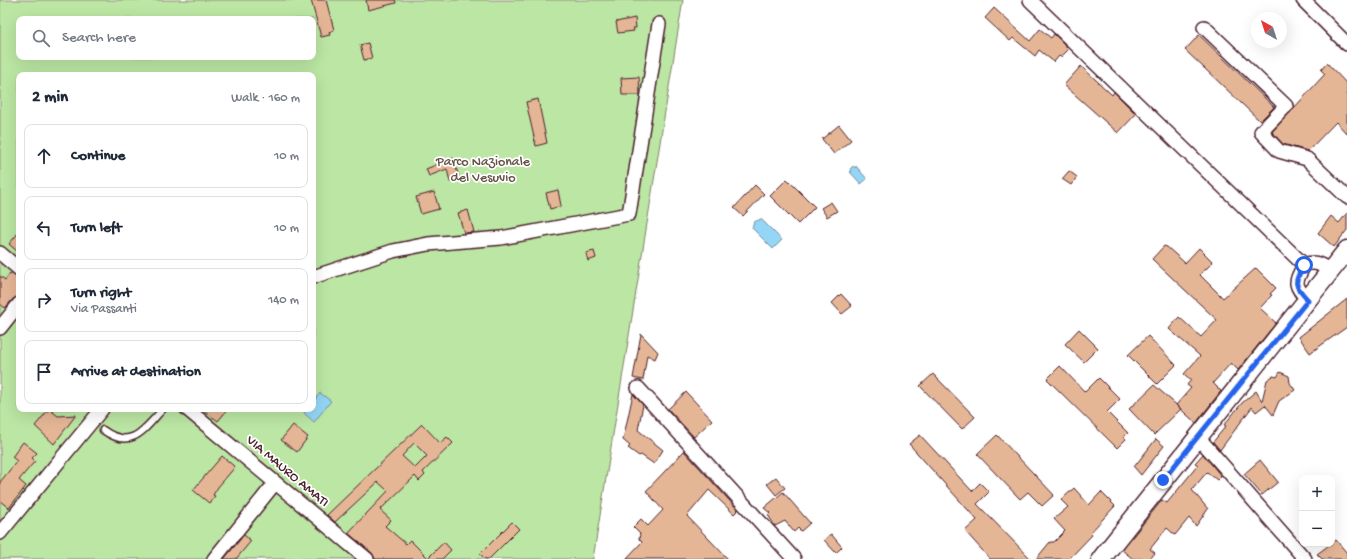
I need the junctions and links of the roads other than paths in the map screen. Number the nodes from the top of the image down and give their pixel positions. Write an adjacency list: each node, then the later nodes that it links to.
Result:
1 (1030, 0): 9 (street)
2 (1303, 0): 5 (street)
3 (659, 24): 12 (street)
4 (1204, 28): 6 (street)
5 (1347, 44)
6 (1347, 197)
7 (1347, 250): 11 (main road)
8 (0, 253): 10 (street)
9 (1304, 265): 11 (street); 13 (street)
10 (16, 266)
11 (1331, 271): 13 (main road)
12 (316, 275)
13 (1308, 300): 21 (main road)
14 (16, 308): 15 (street)
15 (0, 328)
16 (638, 388): 26 (street)
17 (100, 412): 23 (street)
18 (160, 412): 20 (lane)
19 (190, 412): 22 (street, VIA MAURO AMATI)
20 (103, 430)
21 (1198, 437): 27 (main road); 28 (street)
22 (275, 483): 24 (street); 25 (street, VIA MAURO AMATI)
23 (0, 533)
24 (214, 559)
25 (367, 559)
26 (794, 559)
27 (1101, 559)
28 (1305, 559)

